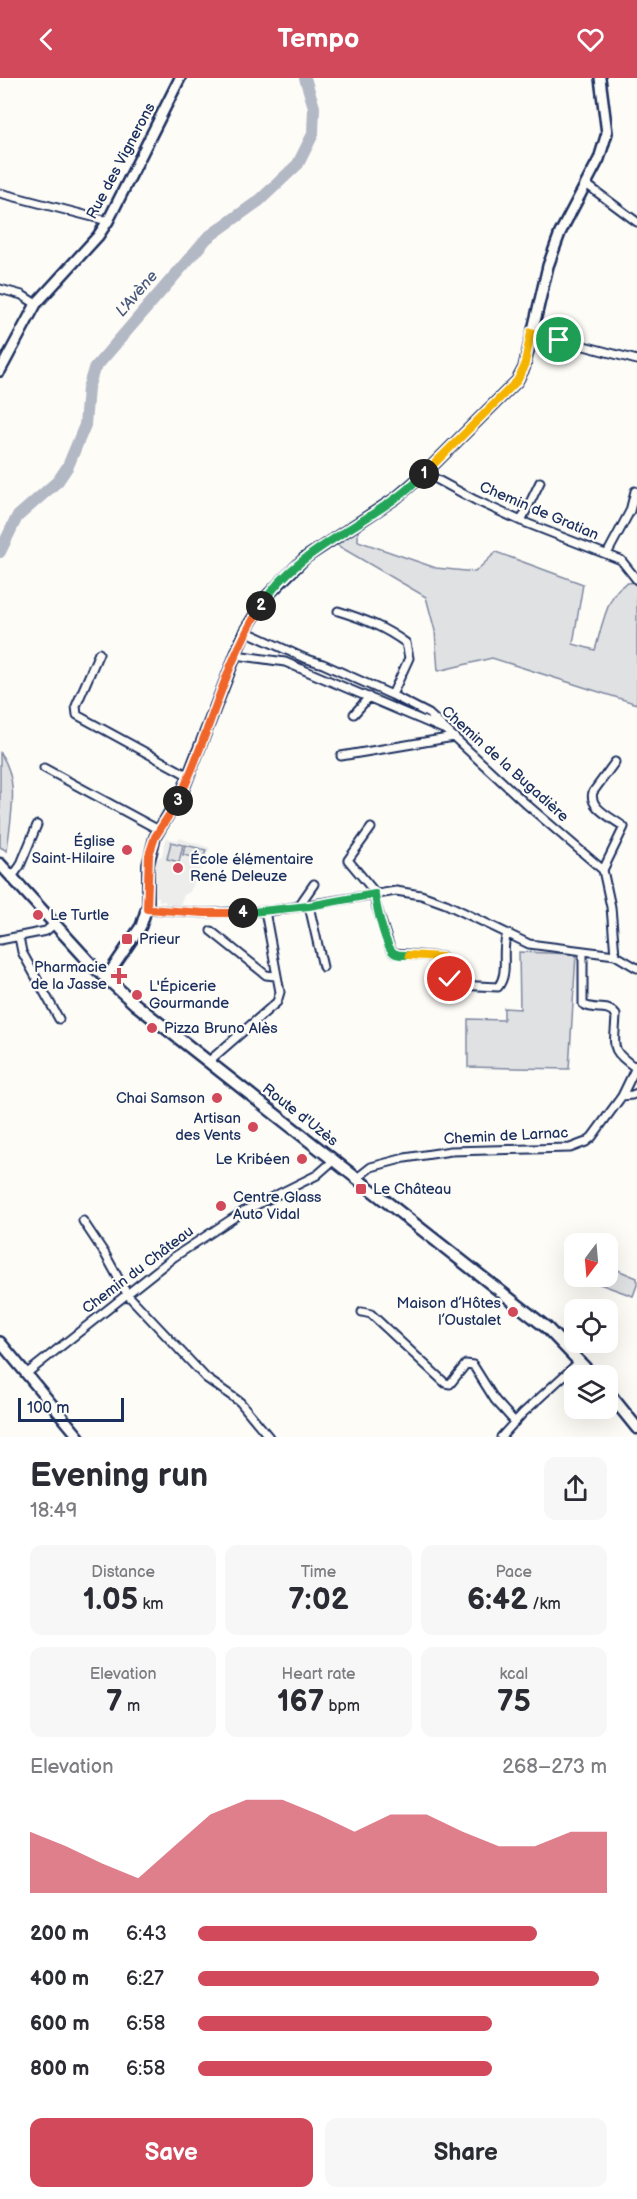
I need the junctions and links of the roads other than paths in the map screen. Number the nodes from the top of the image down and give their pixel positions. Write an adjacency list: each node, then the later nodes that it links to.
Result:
1 (180, 78): 5 (street, Rue des Vignerons)
2 (600, 78): 3 (street)
3 (585, 184): 6 (street); 9 (street)
4 (0, 193): 5 (street)
5 (108, 221): 8 (street, Rue des Vignerons)
6 (637, 222)
7 (0, 289): 8 (street)
8 (36, 304): 11 (street, Rue des Vignerons)
9 (531, 332): 10 (street); 12 (street)
10 (637, 360)
11 (0, 371)
12 (425, 473): 15 (street, Chemin de Gratian); 19 (street)
13 (540, 482): 15 (street)
14 (635, 491): 16 (street)
15 (521, 521): 16 (street, Chemin de Gratian)
16 (607, 554): 17 (street, Chemin de Gratian)
17 (637, 580)
18 (338, 611): 22 (street)
19 (245, 631): 21 (street); 22 (street, Chemin de la Bugadière)
20 (99, 653): 30 (street)
21 (236, 655): 23 (street); 30 (street)
22 (392, 695): 25 (street, Chemin de la Bugadière)
23 (369, 698): 24 (street); 25 (street)
24 (354, 714)
25 (446, 729): 26 (street, Chemin de la Bugadière)
26 (454, 737): 27 (street); 35 (street, Chemin de la Bugadière)
27 (341, 756)
28 (615, 762): 35 (street)
29 (44, 768): 33 (street)
30 (189, 776): 33 (street)
31 (37, 825): 36 (street)
32 (371, 828): 38 (street)
33 (159, 830): 41 (street)
34 (1, 866): 36 (main road, Route d'Uzès)
35 (603, 870): 49 (street)
36 (12, 877): 43 (main road, Route d'Uzès)
37 (314, 884): 40 (street)
38 (375, 894): 39 (street); 45 (street); 45 (street)
39 (309, 906): 40 (street); 50 (street)
40 (298, 907): 42 (street)
41 (147, 909): 42 (street); 53 (street)
42 (265, 911): 52 (street)
43 (54, 924): 46 (street); 53 (main road, Route d'Uzès)
44 (211, 931): 52 (street)
45 (507, 934): 48 (street)
46 (19, 937): 47 (street); 54 (street)
47 (0, 939)
48 (583, 951): 49 (street); 56 (street)
49 (615, 955): 51 (street)
50 (323, 967)
51 (637, 968)
52 (275, 976): 55 (street)
53 (106, 978): 55 (main road, Route d'Uzès)
54 (59, 1019)
55 (208, 1062): 59 (main road, Route d'Uzès)
56 (636, 1067): 58 (street)
57 (637, 1093): 58 (street)
58 (622, 1096): 60 (street, Chemin de Larnac)
59 (334, 1160): 60 (main road, Route d'Uzès); 62 (street, Chemin du Château)
60 (357, 1178): 65 (main road, Route d'Uzès)
61 (83, 1221): 62 (street)
62 (126, 1294): 67 (street, Chemin du Château); 72 (street)
63 (363, 1312): 69 (street)
64 (0, 1342): 67 (street)
65 (580, 1361): 66 (main road, Route d'Uzès); 69 (street)
66 (583, 1365)
67 (26, 1374): 71 (street)
68 (618, 1404): 70 (main road)
69 (514, 1421): 73 (street)
70 (637, 1428)
71 (78, 1437)
72 (270, 1437)
73 (501, 1437)

